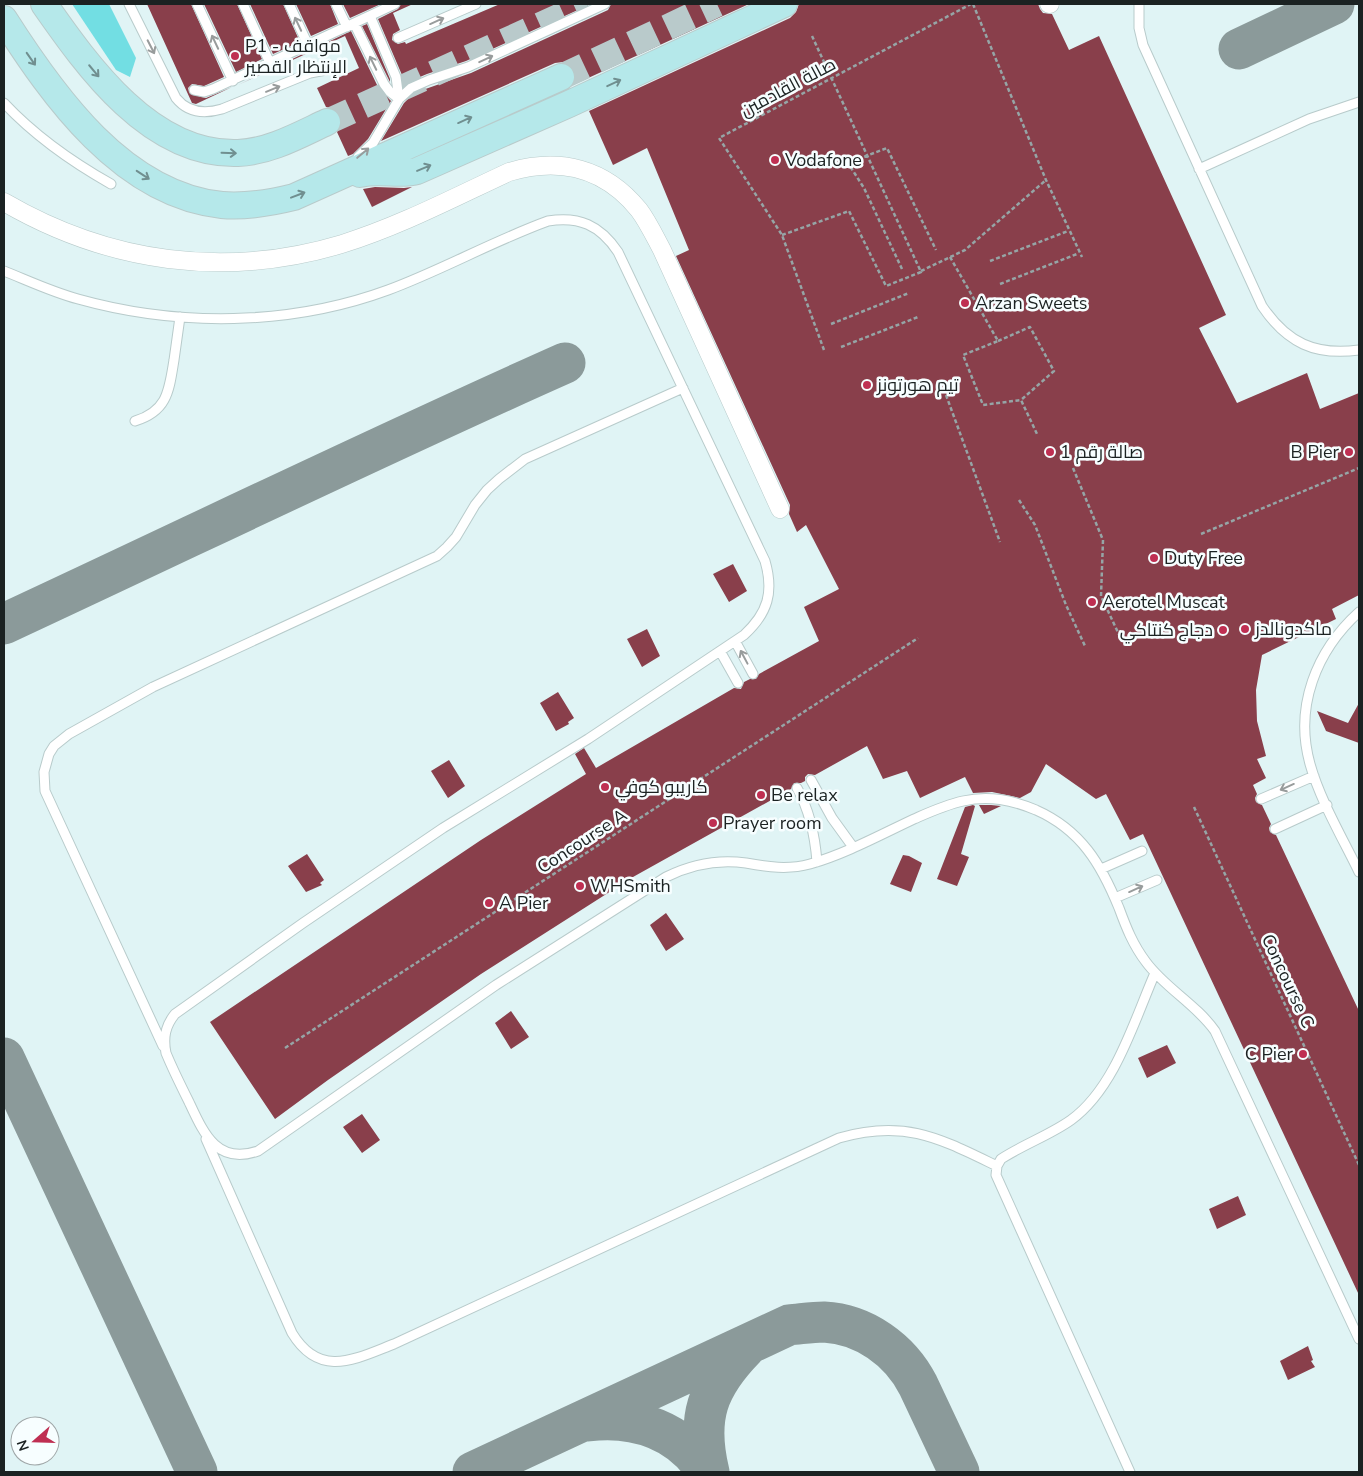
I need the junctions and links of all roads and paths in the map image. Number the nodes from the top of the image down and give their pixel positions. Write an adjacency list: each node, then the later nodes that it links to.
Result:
1 (44, 4): 29 (street, one-way to 29)
2 (129, 4): 21 (lane, one-way to 21)
3 (197, 4): 24 (lane, one-way to 3)
4 (243, 4): 20 (lane)
5 (289, 4): 19 (lane, one-way to 5)
6 (336, 4): 16 (lane)
7 (395, 4): 13 (lane)
8 (476, 4): 18 (lane, one-way to 8)
9 (605, 4): 26 (lane, one-way to 9)
10 (784, 4): 33 (street, one-way to 10)
11 (972, 4): 23 (path, صالة القادمين); 32 (path, صالة القادمين)
12 (1139, 4): 31 (lane)
13 (382, 7): 14 (lane)
14 (370, 16): 16 (lane); 26 (lane)
15 (4, 19): 33 (street, one-way to 33)
16 (350, 25): 19 (lane); 26 (lane, one-way to 16)
17 (812, 36): 45 (path)
18 (398, 38)
19 (308, 45): 20 (lane)
20 (270, 63): 24 (lane)
21 (342, 67)
22 (561, 77): 33 (street, one-way to 22)
23 (832, 78): 30 (path); 37 (path, صالة القادمين)
24 (233, 80): 25 (lane)
25 (194, 90)
26 (399, 99): 33 (lane, one-way to 26)
27 (1359, 102): 31 (lane)
28 (4, 103): 34 (lane)
29 (327, 122)
30 (866, 156): 38 (path); 43 (path)
31 (1199, 169): 54 (lane)
32 (1046, 180): 40 (path); 41 (path, صالة القادمين)
33 (325, 183)
34 (111, 184)
35 (4, 202): 63 (street)
36 (1068, 230): 42 (path)
37 (782, 235): 45 (path); 53 (path)
38 (936, 250)
39 (1077, 254): 46 (path)
40 (950, 257): 45 (path); 51 (path)
41 (1082, 257)
42 (990, 261)
43 (902, 269)
44 (4, 271): 48 (lane)
45 (920, 271)
46 (1000, 284)
47 (909, 293): 50 (path)
48 (180, 317): 55 (lane); 58 (lane)
49 (918, 317): 52 (path)
50 (832, 324)
51 (998, 340): 57 (path); 57 (path)
52 (841, 347)
53 (824, 350)
54 (1359, 350)
55 (682, 388): 68 (lane); 90 (lane)
56 (946, 395): 65 (path)
57 (1021, 400): 59 (path)
58 (135, 421)
59 (1037, 434)
60 (1073, 468): 69 (path)
61 (1359, 468): 64 (path)
62 (1019, 500): 70 (path)
63 (780, 509)
64 (1201, 534)
65 (1000, 542)
66 (1359, 612): 74 (lane)
67 (918, 638): 89 (path, Concourse A)
68 (735, 640): 71 (lane); 72 (lane, one-way to 68)
69 (1122, 641)
70 (1085, 646)
71 (720, 651): 73 (lane); 90 (lane)
72 (753, 674)
73 (738, 683)
74 (1314, 776): 77 (lane, one-way to 77); 78 (lane)
75 (811, 780): 81 (lane)
76 (797, 788): 83 (lane)
77 (1261, 799)
78 (1327, 806): 80 (lane); 85 (lane)
79 (1194, 807): 93 (path, Concourse C)
80 (1275, 829)
81 (854, 847): 83 (lane); 84 (lane)
82 (1142, 851): 84 (lane)
83 (817, 862): 91 (lane)
84 (1101, 869): 87 (lane)
85 (1359, 872)
86 (1157, 880): 87 (lane, one-way to 86)
87 (1115, 898): 88 (lane)
88 (1155, 973): 92 (lane); 94 (lane)
89 (285, 1048)
90 (166, 1053): 91 (lane)
91 (202, 1131): 92 (lane)
92 (997, 1166): 95 (lane)
93 (1359, 1166)
94 (1359, 1339)
95 (1130, 1472)

